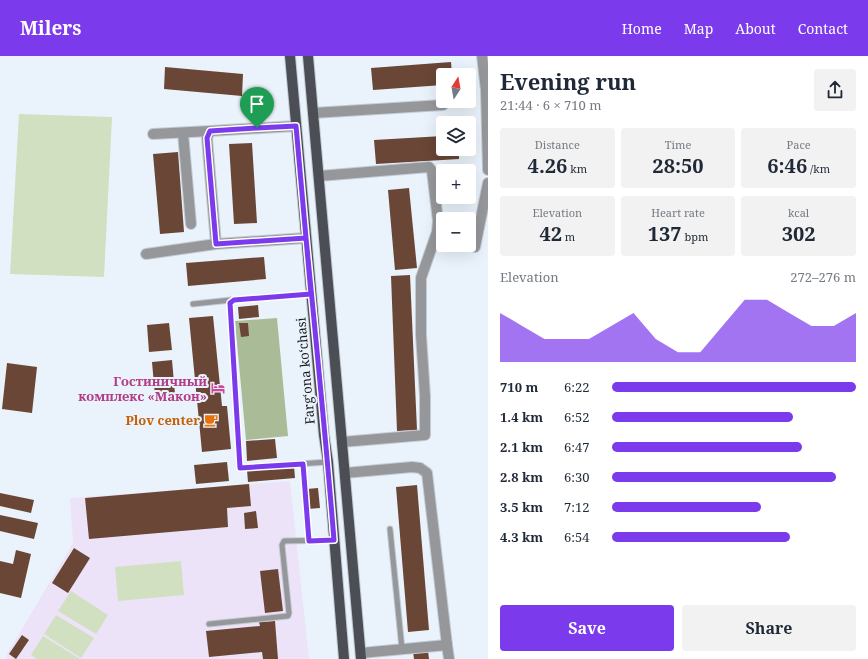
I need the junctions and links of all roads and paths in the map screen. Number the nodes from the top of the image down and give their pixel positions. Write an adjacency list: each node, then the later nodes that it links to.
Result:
1 (290, 56): 6 (main road, Fargʻona koʻchasi)
2 (308, 56): 5 (main road)
3 (482, 56): 10 (street)
4 (436, 104): 5 (street)
5 (313, 113): 11 (main road)
6 (296, 126): 7 (street); 14 (main road, Fargʻona koʻchasi)
7 (210, 131): 8 (street); 16 (street)
8 (183, 133): 9 (street); 13 (street)
9 (153, 134)
10 (488, 170)
11 (319, 176): 21 (main road); 21 (street)
12 (488, 183): 15 (street)
13 (191, 224)
14 (306, 238): 16 (street); 18 (main road, Fargʻona koʻchasi)
15 (476, 242)
16 (216, 244): 17 (street)
17 (146, 254)
18 (311, 294): 19 (lane); 22 (main road, Fargʻona koʻchasi)
19 (232, 300): 20 (lane); 23 (lane)
20 (193, 304)
21 (342, 442): 24 (main road)
22 (328, 462): 23 (lane); 26 (main road, Fargʻona koʻchasi)
23 (303, 464): 27 (lane)
24 (345, 473): 28 (main road); 31 (street)
25 (390, 529): 32 (lane)
26 (334, 540): 27 (lane); 29 (main road, Fargʻona koʻchasi)
27 (309, 541): 30 (lane)
28 (355, 583): 29 (main road); 33 (main road)
29 (337, 585): 34 (main road, Fargʻona koʻchasi)
30 (209, 624)
31 (447, 645): 32 (street); 35 (street)
32 (402, 649): 33 (street)
33 (361, 656)
34 (344, 659)
35 (449, 659)

